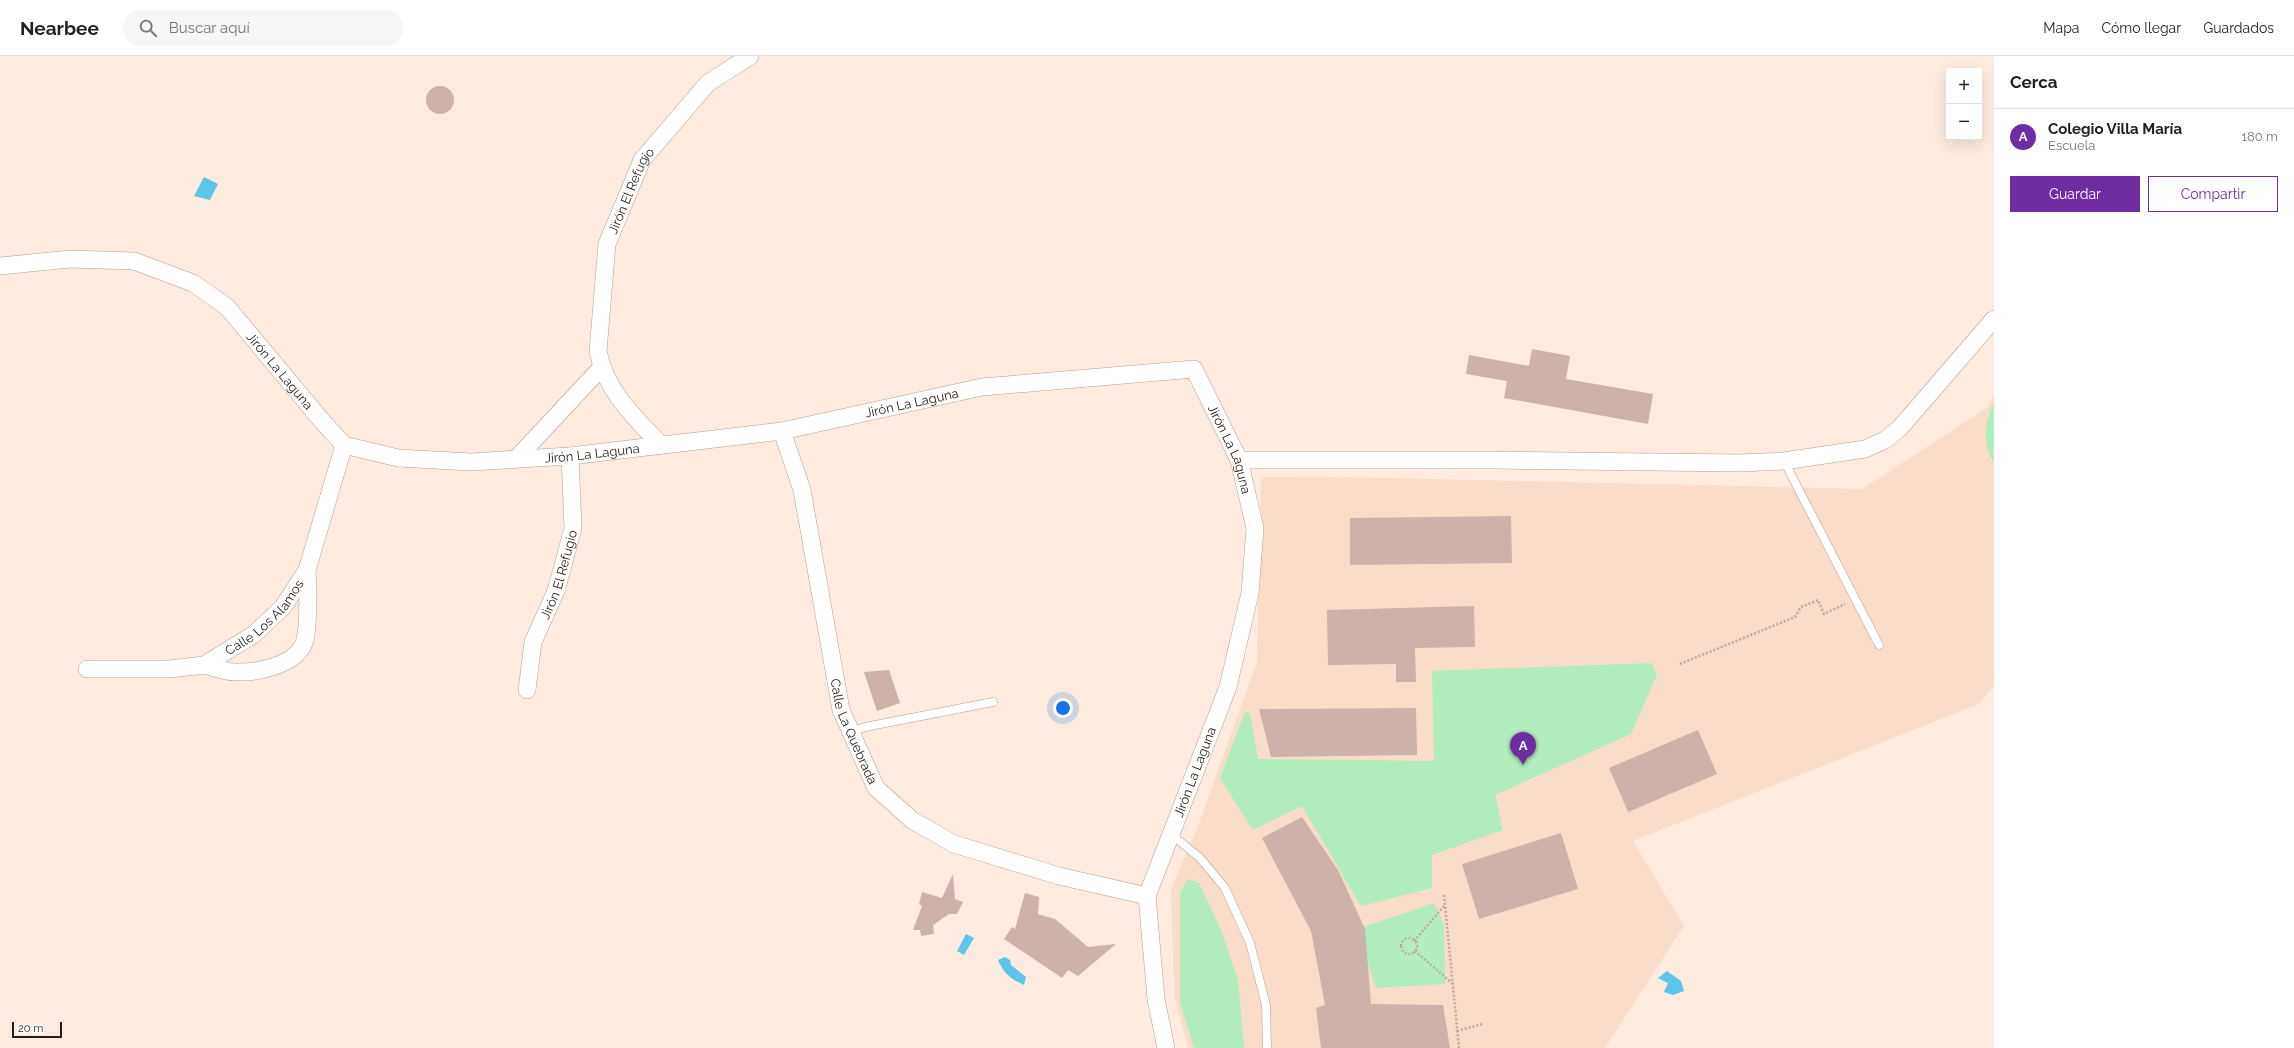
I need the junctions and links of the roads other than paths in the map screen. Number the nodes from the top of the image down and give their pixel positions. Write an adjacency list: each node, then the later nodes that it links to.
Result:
1 (750, 56): 4 (street, Jirón El Refugio)
2 (0, 266): 6 (street, Jirón La Laguna)
3 (1994, 319): 11 (street)
4 (601, 368): 7 (street, Jirón El Refugio); 9 (street)
5 (782, 432): 7 (street, Jirón La Laguna); 10 (street, Jirón La Laguna); 18 (street, Calle La Quebrada)
6 (344, 445): 9 (street, Jirón La Laguna); 12 (street, Calle Los Alamos)
7 (661, 446): 8 (street, Jirón La Laguna)
8 (570, 456): 9 (street, Jirón La Laguna); 16 (street, Jirón El Refugio)
9 (516, 459)
10 (1239, 460): 11 (street); 19 (street, Jirón La Laguna)
11 (1784, 461): 13 (lane)
12 (307, 570): 14 (street, Calle Los Alamos); 14 (street)
13 (1879, 645)
14 (204, 665): 15 (street, Calle Los Alamos)
15 (87, 669)
16 (527, 690)
17 (993, 702): 18 (lane)
18 (851, 732): 20 (street, Calle La Quebrada)
19 (1171, 834): 20 (street, Jirón La Laguna); 22 (lane)
20 (1148, 896): 21 (street, Jirón La Laguna)
21 (1166, 1048)
22 (1267, 1048)

